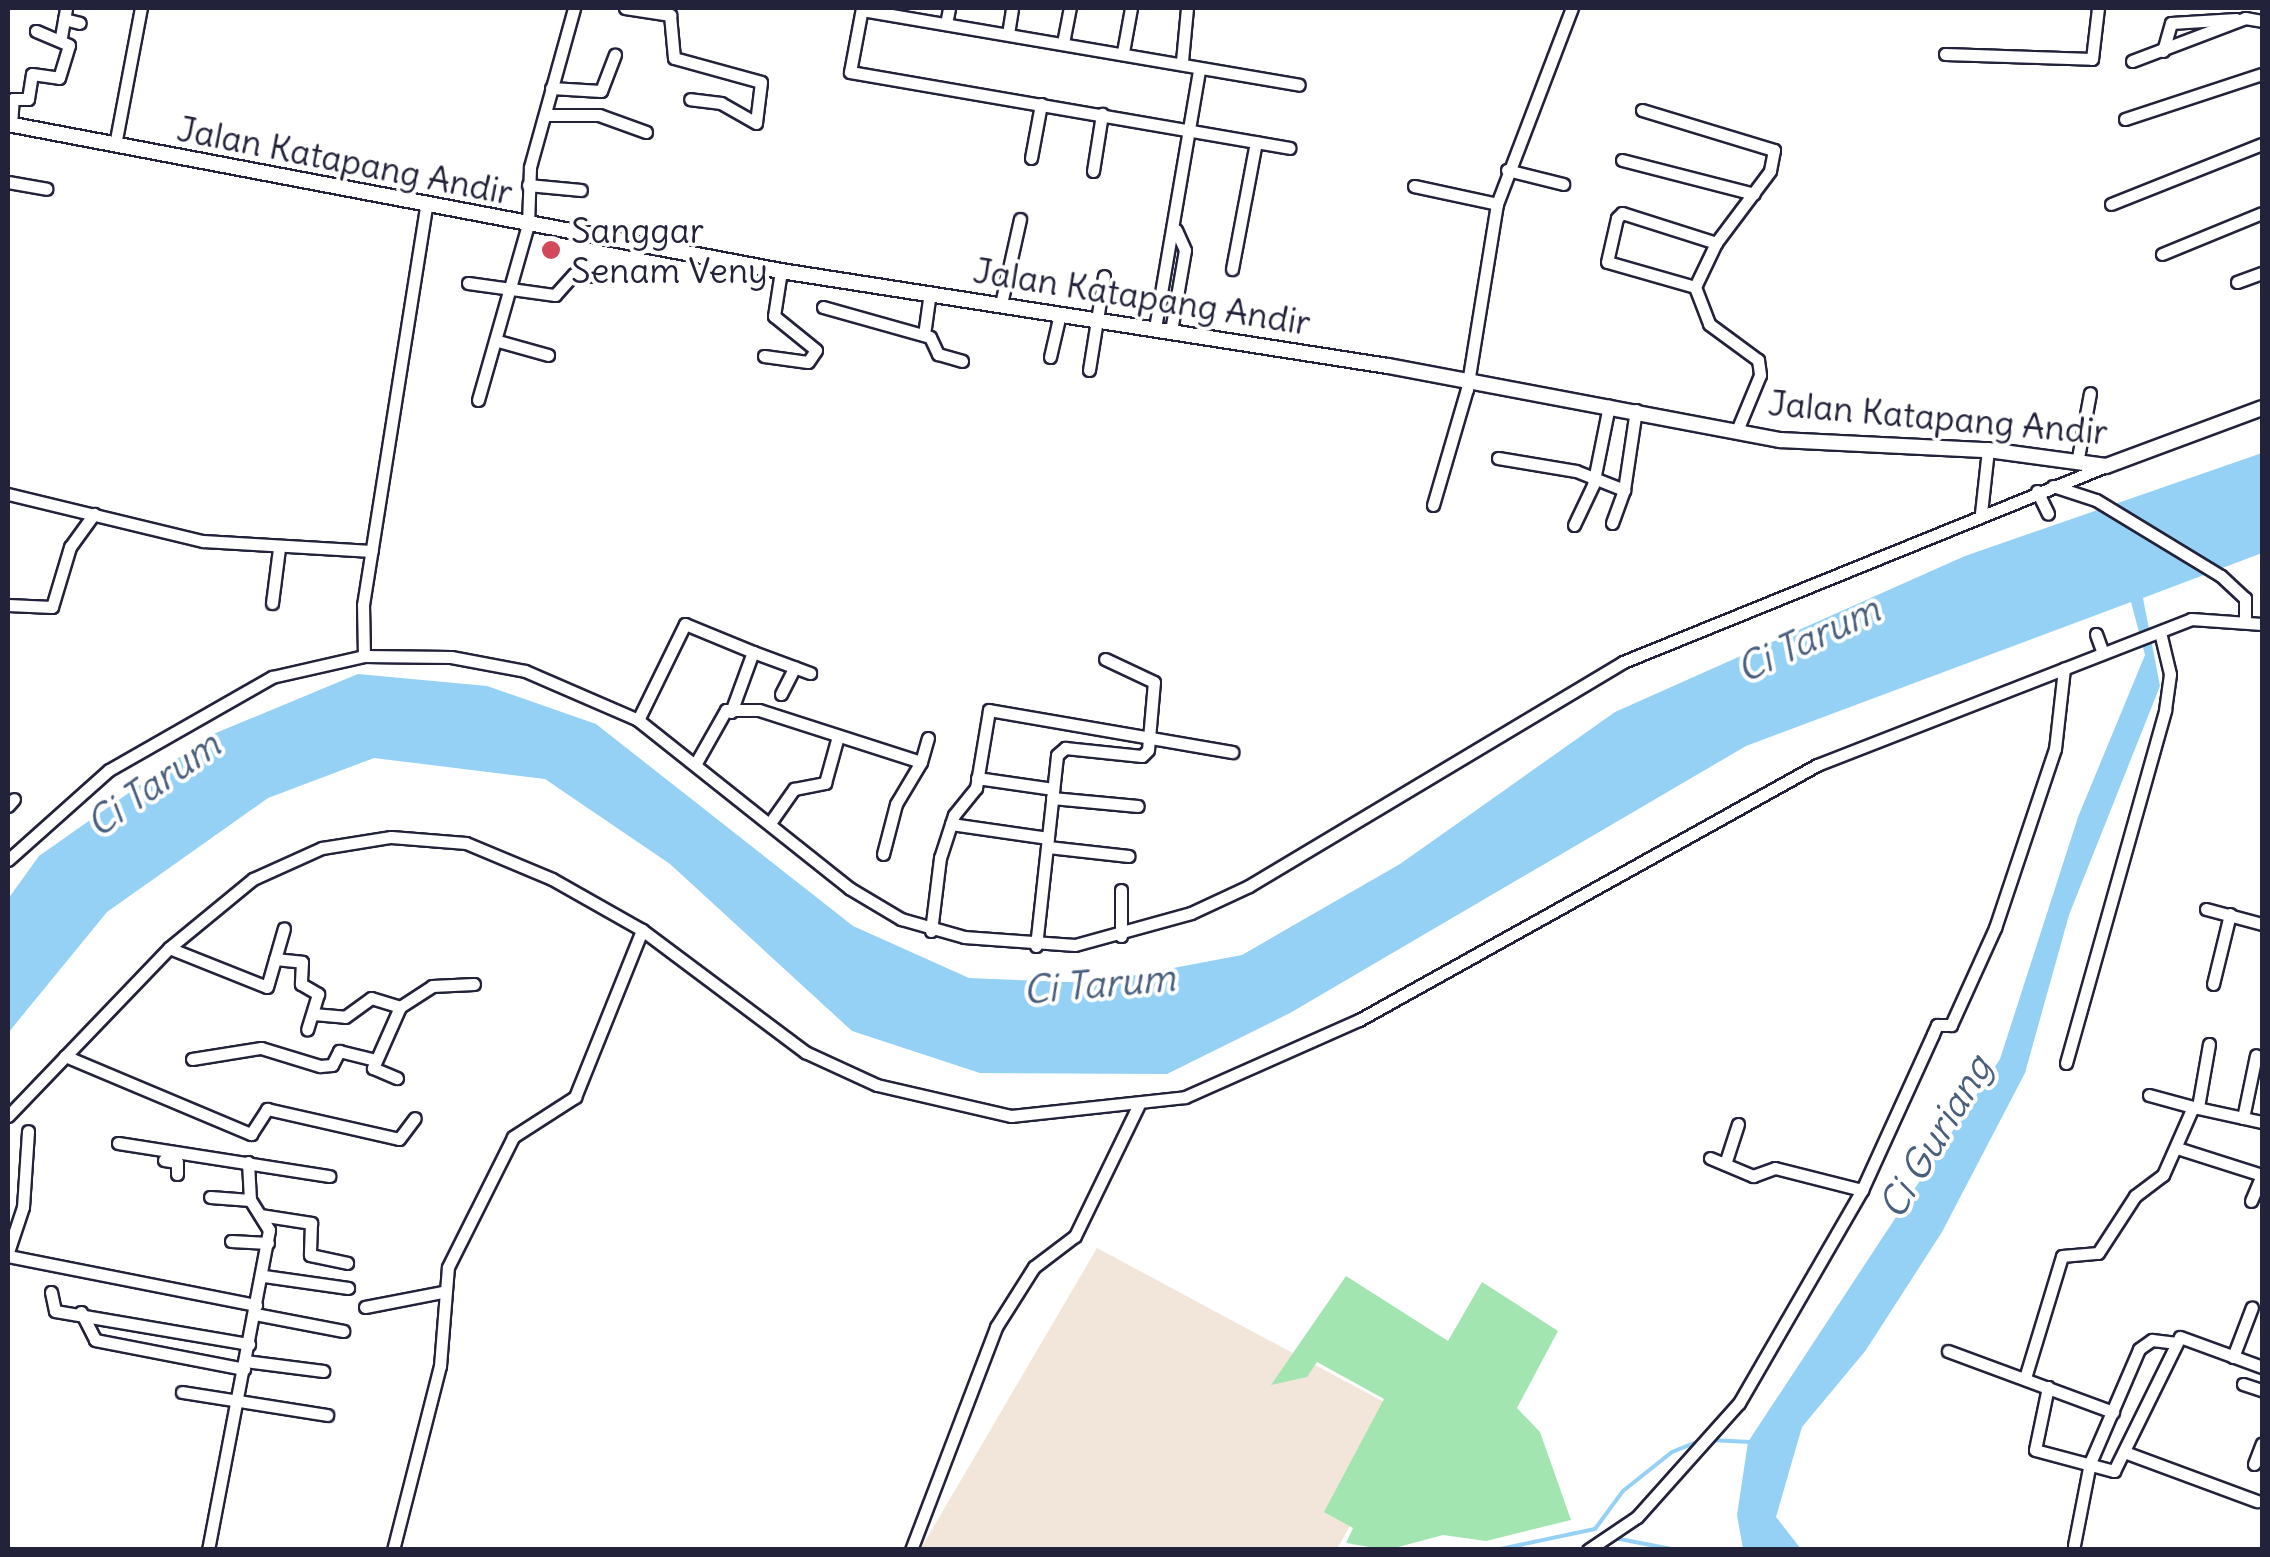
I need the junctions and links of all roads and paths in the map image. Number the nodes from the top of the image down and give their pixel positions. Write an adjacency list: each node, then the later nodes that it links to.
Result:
1 (140, 8): 42 (street)
2 (574, 8): 30 (street)
3 (626, 8): 31 (street)
4 (949, 8): 16 (street)
5 (1012, 8): 18 (street)
6 (1070, 8): 20 (street)
7 (1131, 8): 22 (street)
8 (1186, 8): 25 (street)
9 (1572, 8): 46 (street)
10 (2098, 8): 23 (street)
11 (862, 9): 16 (street); 32 (street)
12 (65, 13): 15 (street); 19 (street)
13 (2245, 18): 14 (street); 21 (street); 21 (street)
14 (2262, 21)
15 (80, 23)
16 (946, 24): 18 (street)
17 (36, 31): 19 (street)
18 (1008, 34): 20 (street)
19 (60, 37): 37 (street)
20 (1064, 44): 22 (street)
21 (2163, 51): 26 (street)
22 (1123, 52): 25 (street)
23 (1945, 54)
24 (614, 55): 30 (street)
25 (1182, 61): 27 (street)
26 (2132, 62)
27 (1199, 71): 29 (street); 38 (street)
28 (2262, 74): 36 (street)
29 (1299, 85)
30 (551, 88): 35 (street)
31 (690, 99)
32 (1041, 104): 34 (street); 44 (street)
33 (1642, 110): 54 (street)
34 (1102, 114): 38 (street); 47 (street)
35 (545, 115): 39 (street); 50 (street)
36 (2126, 119)
37 (9, 124): 42 (street, Jalan Katapang Andir)
38 (1194, 130): 40 (street); 77 (street)
39 (646, 132)
40 (1256, 142): 43 (street); 63 (street)
41 (2262, 144): 56 (street)
42 (115, 145): 57 (street, Jalan Katapang Andir)
43 (1289, 148)
44 (1031, 158)
45 (1622, 160): 54 (street)
46 (1507, 170): 49 (street); 55 (street)
47 (1092, 171)
48 (8, 182): 52 (street)
49 (1563, 184)
50 (528, 185): 53 (street); 60 (street)
51 (1414, 186): 55 (street)
52 (46, 189)
53 (581, 190)
54 (1754, 194): 61 (street)
55 (1497, 204): 85 (street)
56 (2111, 204)
57 (426, 207): 60 (street, Jalan Katapang Andir); 109 (street)
58 (2262, 213): 62 (street)
59 (1020, 219): 73 (street)
60 (528, 225): 64 (street, Jalan Katapang Andir); 71 (street)
61 (1716, 243): 70 (street); 70 (street)
62 (2162, 254)
63 (1232, 270)
64 (781, 271): 72 (street, Jalan Katapang Andir); 81 (street)
65 (2262, 273): 68 (street)
66 (598, 276): 71 (street)
67 (1104, 276): 76 (street)
68 (2237, 282)
69 (468, 283): 71 (street)
70 (1696, 287): 91 (street)
71 (510, 290): 79 (street)
72 (930, 292): 73 (street, Jalan Katapang Andir); 78 (street)
73 (1001, 304): 75 (street, Jalan Katapang Andir)
74 (823, 307): 78 (street)
75 (1060, 314): 76 (street, Jalan Katapang Andir); 82 (street)
76 (1098, 323): 77 (street, Jalan Katapang Andir); 84 (street)
77 (1163, 329): 85 (street, Jalan Katapang Andir)
78 (924, 335): 83 (street)
79 (498, 341): 80 (street); 87 (street)
80 (548, 355)
81 (764, 356)
82 (1050, 357)
83 (962, 361)
84 (1089, 370)
85 (1469, 381): 88 (street, Jalan Katapang Andir); 102 (street)
86 (2090, 393): 94 (street)
87 (478, 400)
88 (1610, 406): 90 (street, Jalan Katapang Andir); 96 (street)
89 (2262, 408): 95 (street, Jalan Katapang Andir)
90 (1636, 410): 91 (street, Jalan Katapang Andir); 98 (street)
91 (1741, 429): 92 (street, Jalan Katapang Andir)
92 (1988, 450): 94 (street, Jalan Katapang Andir); 103 (street)
93 (1498, 458): 96 (street)
94 (2077, 463): 95 (street, Jalan Katapang Andir)
95 (2100, 468): 97 (street); 100 (street)
96 (1595, 476): 98 (street); 107 (street)
97 (2053, 486): 99 (street); 100 (street)
98 (1624, 490): 106 (street)
99 (2037, 491): 103 (street); 105 (street)
100 (2078, 492): 112 (street)
101 (8, 494): 104 (street)
102 (1433, 505)
103 (1982, 513): 148 (street)
104 (94, 514): 108 (street); 111 (street)
105 (2048, 514)
106 (1612, 523)
107 (1574, 524)
108 (279, 548): 109 (street); 110 (street)
109 (372, 551): 118 (street)
110 (272, 603)
111 (8, 605)
112 (2245, 618): 113 (street); 115 (street)
113 (2262, 624)
114 (2096, 634): 117 (street)
115 (2152, 635): 117 (street); 162 (street)
116 (753, 652): 120 (street); 124 (street); 125 (street)
117 (2103, 653): 121 (street)
118 (364, 656): 125 (street); 140 (street)
119 (1105, 658): 128 (street)
120 (794, 667): 122 (street); 123 (street)
121 (2064, 669): 165 (street); 182 (street)
122 (810, 674)
123 (781, 694)
124 (731, 712): 126 (street); 131 (street)
125 (638, 720): 131 (street)
126 (838, 736): 130 (street); 135 (street)
127 (928, 738): 130 (street)
128 (1150, 742): 129 (street); 132 (street); 133 (street)
129 (1232, 752)
130 (921, 762): 138 (street)
131 (696, 763): 135 (street)
132 (976, 778): 133 (street); 136 (street)
133 (1053, 793): 134 (street); 137 (street)
134 (1138, 806)
135 (770, 823): 147 (street)
136 (950, 824): 137 (street); 147 (street)
137 (1048, 842): 139 (street); 149 (street)
138 (883, 854)
139 (1128, 856)
140 (8, 860)
141 (1121, 890): 148 (street)
142 (2206, 908): 143 (street)
143 (2230, 914): 144 (street); 153 (street)
144 (2262, 924)
145 (284, 928): 151 (street)
146 (642, 930): 150 (street); 165 (street); 194 (street)
147 (931, 931): 149 (street)
148 (1121, 936): 149 (street)
149 (1036, 946)
150 (168, 948): 151 (street); 159 (street)
151 (276, 959): 155 (street)
152 (474, 984): 154 (street)
153 (2213, 984)
154 (400, 1007): 155 (street); 161 (street)
155 (312, 1014): 156 (street)
156 (307, 1029)
157 (2210, 1044): 166 (street)
158 (2256, 1055): 169 (street)
159 (65, 1056): 167 (street); 168 (street)
160 (192, 1060): 161 (street)
161 (374, 1060): 163 (street)
162 (2066, 1064)
163 (396, 1078)
164 (2149, 1095): 166 (street)
165 (1138, 1106): 223 (street)
166 (2195, 1107): 169 (street); 174 (street)
167 (8, 1116)
168 (414, 1118)
169 (2244, 1118): 170 (street)
170 (2262, 1122)
171 (1738, 1124): 178 (street)
172 (28, 1131): 189 (street)
173 (118, 1143): 175 (street)
174 (2177, 1148): 180 (street); 207 (street)
175 (160, 1151): 177 (street); 179 (street)
176 (1710, 1158): 178 (street)
177 (248, 1162): 181 (street); 184 (street)
178 (1725, 1164): 182 (street)
179 (177, 1174)
180 (2262, 1175): 185 (street)
181 (329, 1176)
182 (1862, 1190): 224 (street)
183 (210, 1198): 184 (street)
184 (250, 1200): 186 (street)
185 (2251, 1200)
186 (260, 1215): 188 (street); 190 (street)
187 (231, 1241): 188 (street)
188 (268, 1243): 191 (street)
189 (8, 1254): 197 (street)
190 (346, 1263)
191 (264, 1276): 192 (street); 197 (street)
192 (348, 1288)
193 (51, 1292): 198 (street)
194 (442, 1292): 195 (street); 222 (street)
195 (364, 1307)
196 (2252, 1307): 203 (street)
197 (255, 1310): 199 (street); 201 (street)
198 (80, 1312): 201 (street); 204 (street)
199 (342, 1331)
200 (2176, 1342): 203 (street); 213 (street); 216 (street)
201 (249, 1344): 204 (street)
202 (1948, 1351): 207 (street)
203 (2233, 1357): 205 (street)
204 (244, 1365): 206 (street); 212 (street)
205 (2262, 1367)
206 (324, 1371)
207 (2025, 1378): 209 (street)
208 (2243, 1384): 210 (street)
209 (2048, 1386): 213 (street); 217 (street)
210 (2262, 1390)
211 (182, 1392): 212 (street)
212 (236, 1399): 214 (street); 221 (street)
213 (2113, 1412): 217 (street)
214 (327, 1415)
215 (2262, 1443): 218 (street)
216 (2127, 1452): 217 (street); 219 (street)
217 (2090, 1463): 220 (street)
218 (2254, 1464)
219 (2256, 1501)
220 (2074, 1544)
221 (208, 1550)
222 (392, 1550)
223 (911, 1550)
224 (1588, 1550)

